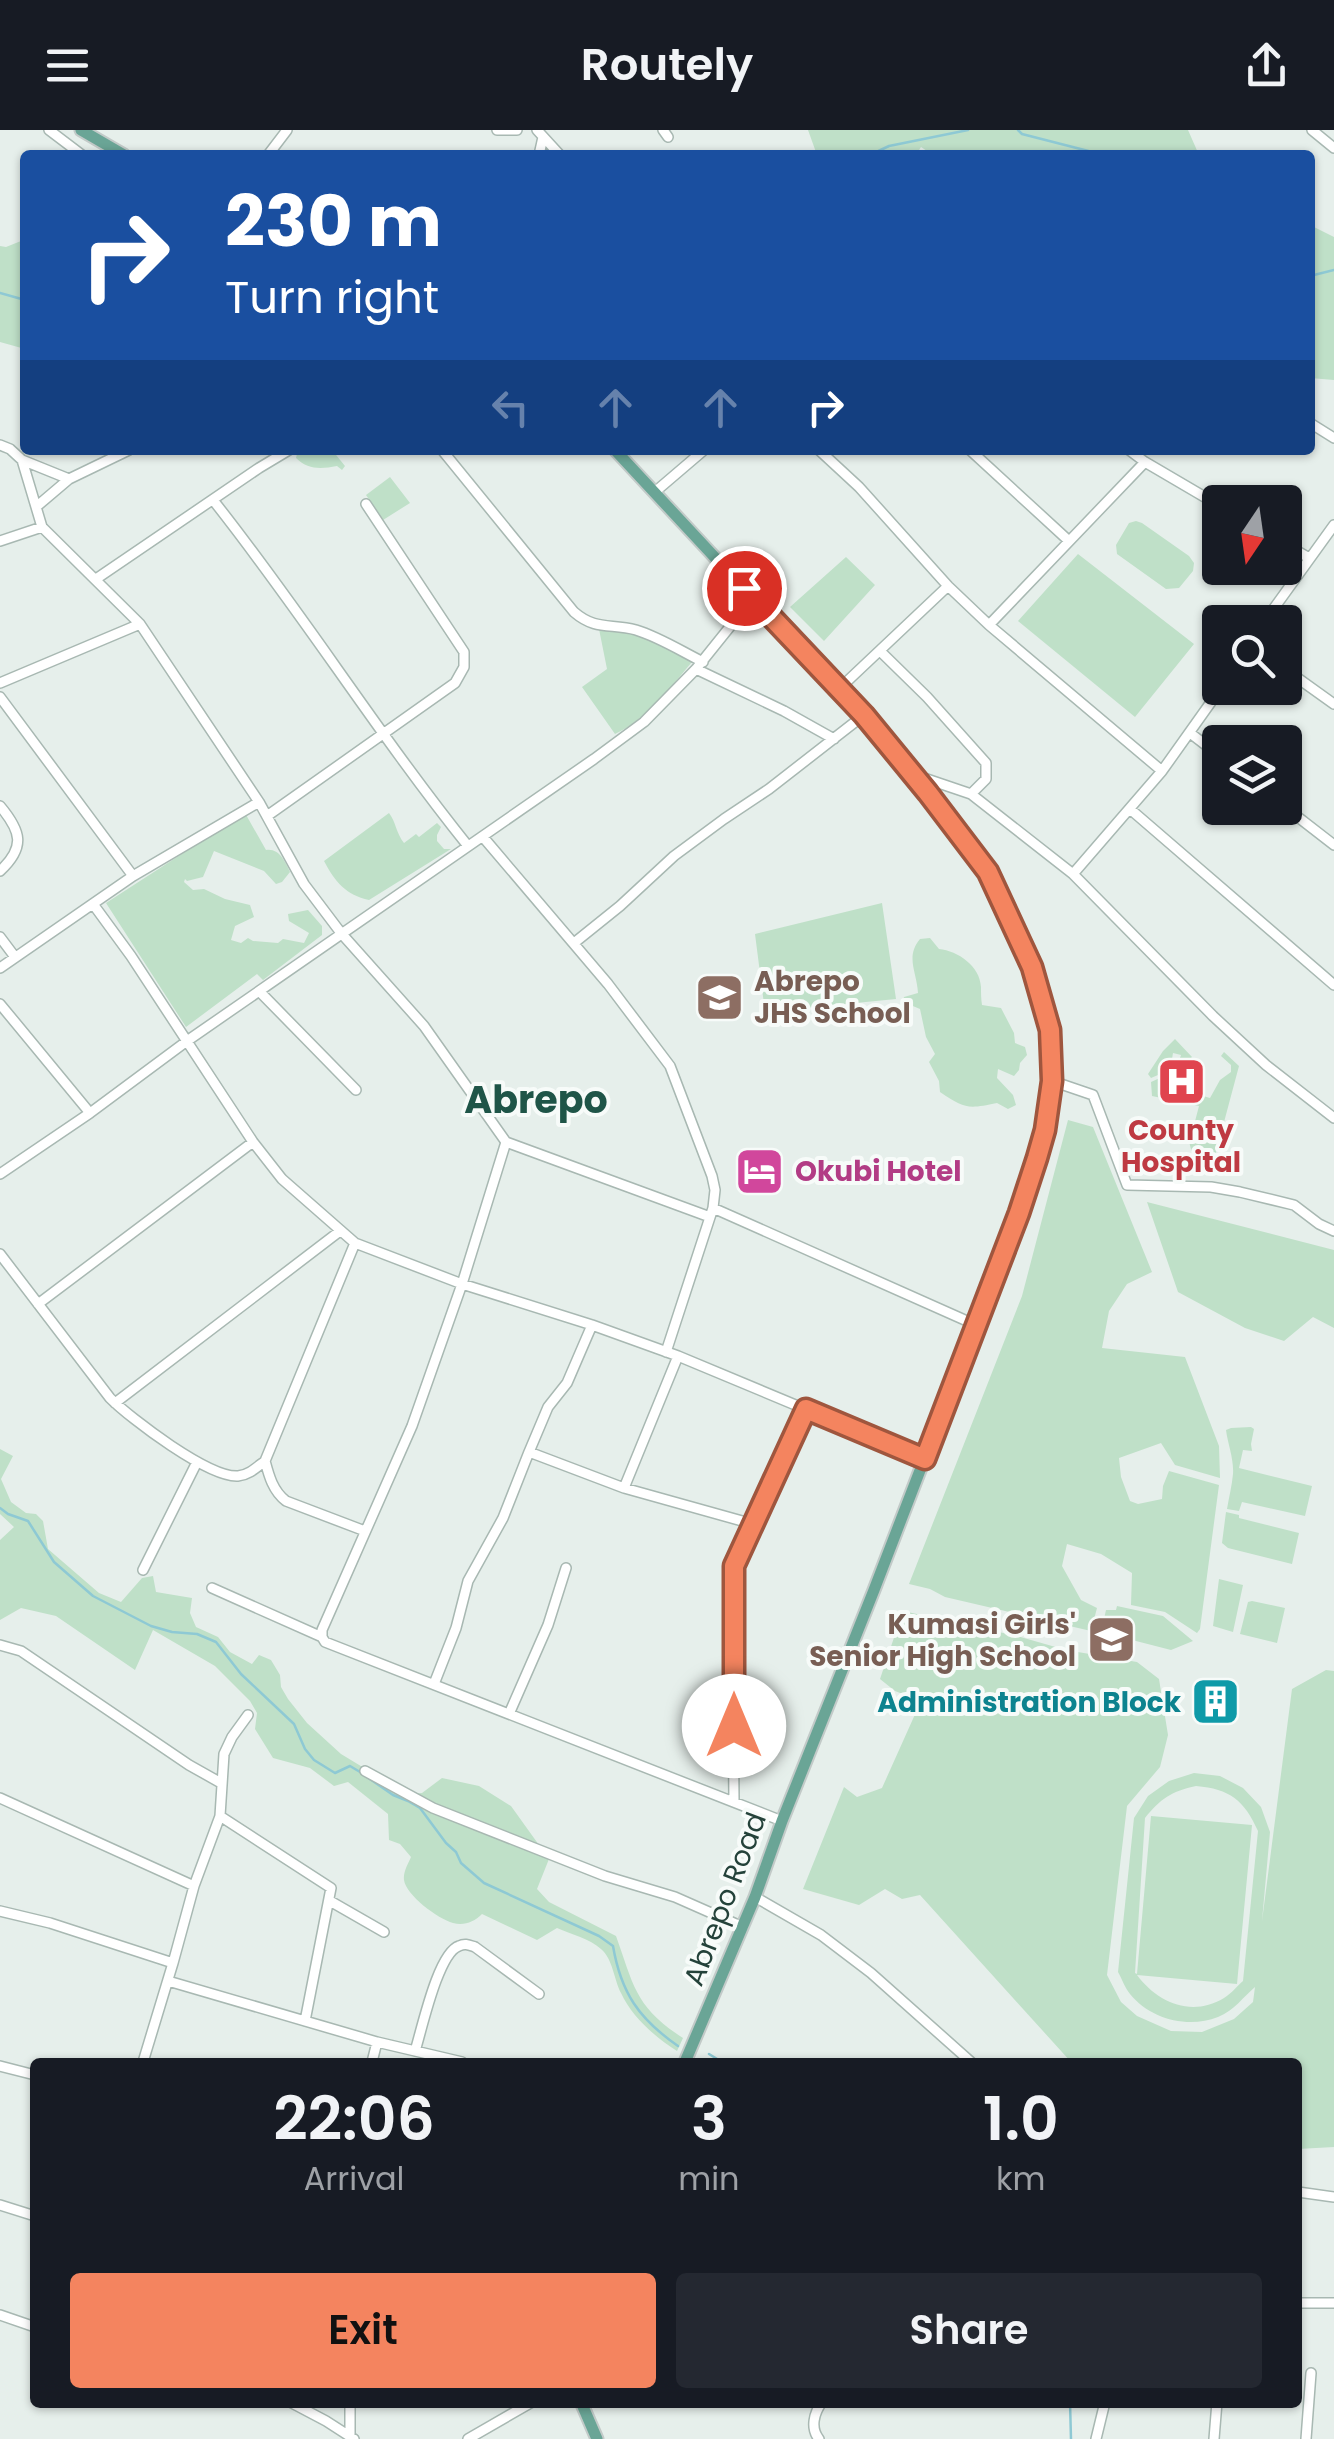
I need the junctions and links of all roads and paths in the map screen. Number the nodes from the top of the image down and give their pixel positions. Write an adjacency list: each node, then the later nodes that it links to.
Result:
1 (49, 130): 7 (street)
2 (81, 130): 8 (main road)
3 (497, 130): 4 (street)
4 (517, 130)
5 (1312, 130): 6 (street)
6 (1334, 148)
7 (75, 150)
8 (115, 150)
9 (0, 444): 18 (street)
10 (119, 455): 20 (street)
11 (281, 455): 23 (street)
12 (446, 455): 39 (street)
13 (621, 455): 21 (main road, Abrepo Road)
14 (698, 455): 21 (street)
15 (824, 455): 33 (street)
16 (975, 455): 29 (street)
17 (1136, 455): 19 (street)
18 (22, 460): 20 (street); 25 (street)
19 (1145, 462): 22 (street); 29 (street)
20 (69, 479): 25 (street)
21 (656, 491): 34 (main road, Abrepo Road)
22 (1202, 495)
23 (212, 500): 32 (street); 48 (street)
24 (366, 504): 48 (street)
25 (36, 507): 27 (street)
26 (1334, 525): 31 (street)
27 (42, 527): 28 (street); 32 (street)
28 (0, 541)
29 (1069, 541): 37 (street)
30 (1302, 554): 31 (street)
31 (1309, 558): 35 (street)
32 (96, 578): 36 (street)
33 (948, 586): 37 (street); 38 (street)
34 (753, 598): 39 (street); 42 (main road, Abrepo Road)
35 (1276, 605)
36 (140, 624): 41 (street); 54 (street)
37 (989, 625): 51 (street)
38 (880, 652): 42 (street); 53 (street)
39 (699, 665): 49 (street); 59 (street)
40 (1302, 680): 44 (street)
41 (0, 683)
42 (840, 688): 46 (main road, Abrepo Road)
43 (0, 697): 64 (street)
44 (1334, 704)
45 (1209, 705): 47 (street)
46 (864, 715): 49 (street); 52 (main road, Abrepo Road)
47 (1190, 733): 50 (street); 51 (street)
48 (383, 735): 57 (street); 61 (street)
49 (834, 739): 68 (street)
50 (1202, 742)
51 (1162, 770): 56 (street)
52 (913, 774): 53 (street); 75 (main road, Abrepo Road)
53 (971, 794): 63 (street)
54 (259, 802): 57 (street); 64 (street)
55 (0, 806): 62 (street)
56 (1130, 809): 63 (street); 71 (street)
57 (267, 816): 66 (street)
58 (1302, 820): 60 (street)
59 (484, 837): 61 (street); 68 (street)
60 (1334, 845)
61 (468, 846): 66 (street)
62 (0, 871)
63 (1073, 874): 78 (street)
64 (134, 876): 65 (street)
65 (93, 904): 69 (street); 74 (street)
66 (341, 933): 72 (street); 80 (street)
67 (0, 937): 69 (street)
68 (574, 943): 82 (street)
69 (15, 958): 70 (street)
70 (0, 968)
71 (1334, 985)
72 (258, 990): 74 (street); 76 (street)
73 (0, 1004): 77 (street)
74 (187, 1041): 77 (street); 79 (street)
75 (1052, 1081): 83 (street); 90 (main road, Abrepo Road)
76 (356, 1090)
77 (90, 1113): 81 (street)
78 (1334, 1118)
79 (252, 1142): 84 (street); 88 (street)
80 (506, 1142): 82 (street); 87 (street)
81 (0, 1173)
82 (712, 1212): 90 (street); 91 (street)
83 (1334, 1231)
84 (340, 1232): 85 (street); 93 (street)
85 (355, 1244): 87 (street); 97 (street)
86 (0, 1254): 88 (street)
87 (462, 1284): 89 (street); 101 (street)
88 (38, 1304): 93 (street)
89 (592, 1325): 91 (street); 95 (street)
90 (976, 1325): 96 (main road, Abrepo Road)
91 (666, 1352): 92 (street)
92 (678, 1356): 94 (street); 99 (street)
93 (115, 1403): 98 (street)
94 (806, 1409): 96 (street); 100 (street)
95 (529, 1452): 99 (street); 107 (street)
96 (925, 1459): 115 (main road, Abrepo Road)
97 (265, 1461): 98 (street); 101 (street)
98 (197, 1462): 103 (street)
99 (624, 1488): 100 (street)
100 (753, 1524): 113 (street)
101 (365, 1531): 105 (street)
102 (566, 1568): 108 (street)
103 (144, 1570)
104 (212, 1588): 105 (street)
105 (322, 1637): 107 (street)
106 (0, 1645): 111 (street)
107 (434, 1684): 108 (street)
108 (509, 1714): 113 (street)
109 (248, 1715): 111 (street)
110 (366, 1771): 120 (street)
111 (221, 1783): 114 (street)
112 (0, 1798): 116 (street)
113 (734, 1802): 115 (street)
114 (220, 1816): 116 (street); 118 (street)
115 (782, 1821): 117 (main road, Abrepo Road)
116 (194, 1886): 122 (street)
117 (755, 1896): 120 (main road, Abrepo Road); 132 (street)
118 (330, 1901): 121 (street); 125 (street)
119 (0, 1911): 122 (street)
120 (743, 1927): 131 (main road, Abrepo Road)
121 (384, 1932)
122 (174, 1964): 123 (street)
123 (168, 1981): 125 (street); 128 (street)
124 (538, 1994): 127 (street)
125 (305, 2021): 126 (street)
126 (377, 2042): 127 (street); 129 (street)
127 (415, 2051): 130 (street)
128 (144, 2058)
129 (373, 2058)
130 (445, 2058)
131 (687, 2058)
132 (967, 2058)
133 (0, 2066): 134 (street)
134 (30, 2074)
135 (1302, 2193): 136 (street)
136 (1334, 2197)
137 (0, 2205): 138 (street)
138 (30, 2214)
139 (1302, 2303): 140 (street)
140 (1334, 2303)
141 (0, 2315): 142 (street)
142 (30, 2324)
143 (1310, 2373): 157 (street)
144 (300, 2408): 151 (street)
145 (350, 2408): 151 (street)
146 (522, 2408): 152 (street)
147 (584, 2408): 153 (main road)
148 (818, 2408): 154 (street)
149 (1104, 2408): 155 (street)
150 (1217, 2408): 156 (street)
151 (352, 2438)
152 (468, 2439)
153 (597, 2439)
154 (819, 2439)
155 (1096, 2439)
156 (1214, 2439)
157 (1306, 2439)

